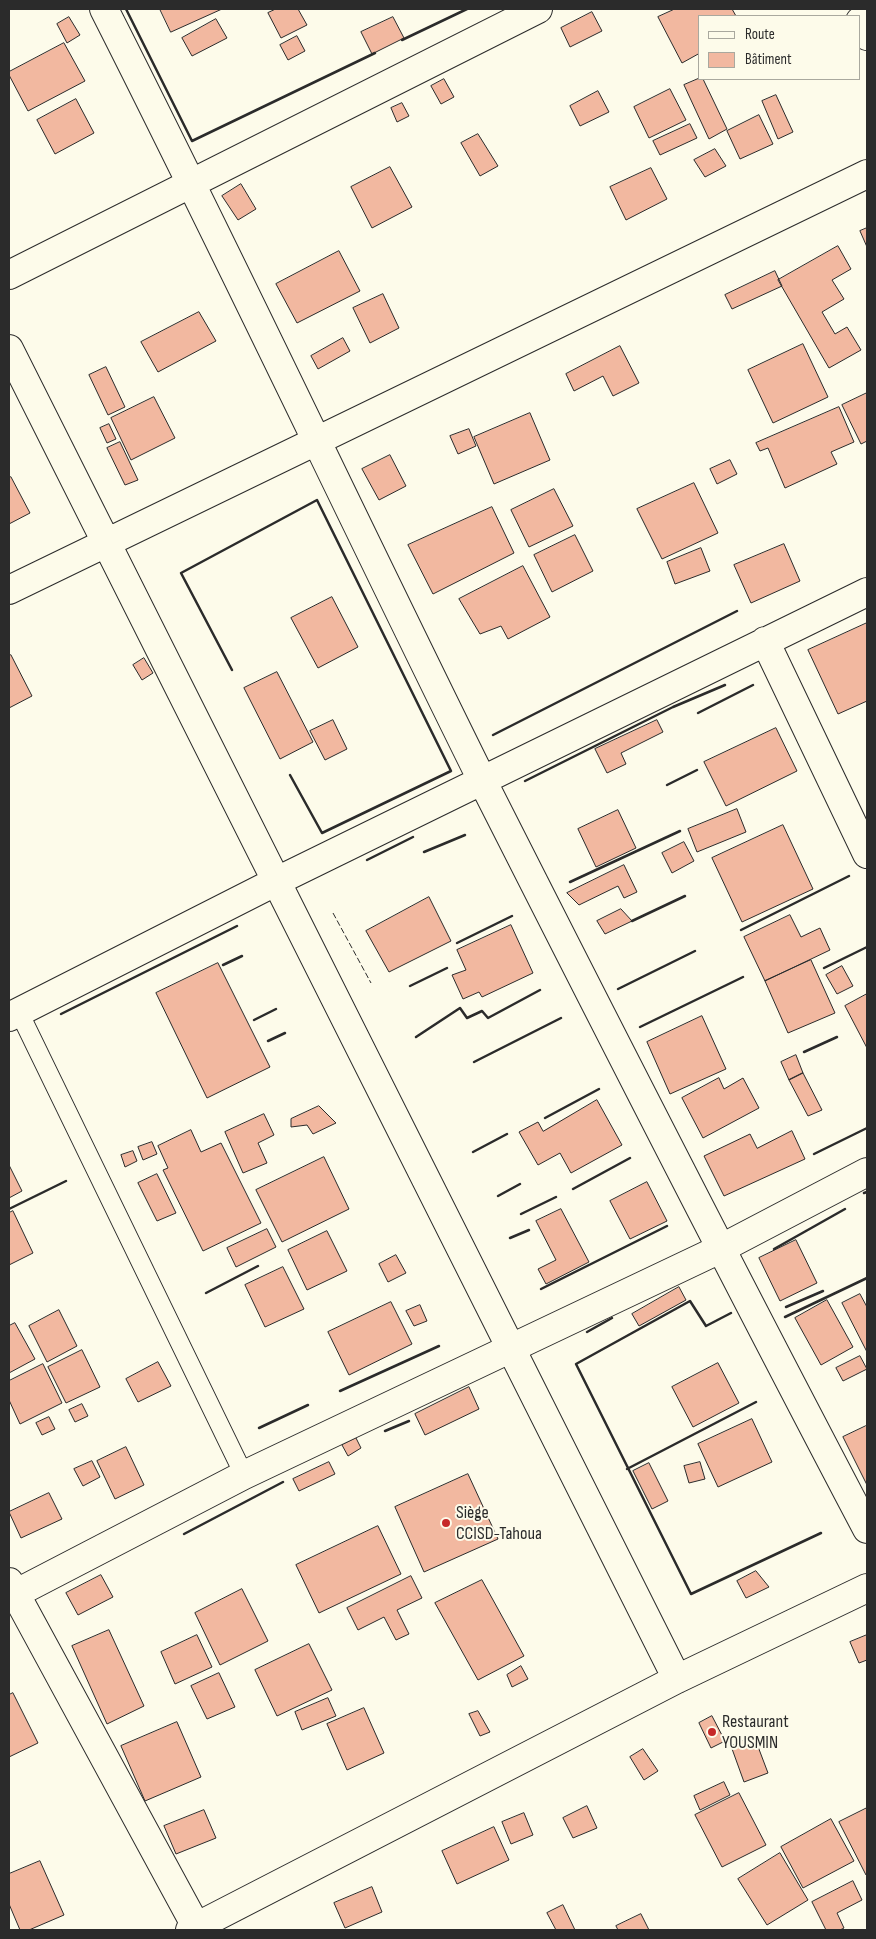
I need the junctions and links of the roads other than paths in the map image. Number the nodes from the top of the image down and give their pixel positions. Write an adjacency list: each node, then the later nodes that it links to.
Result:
1 (104, 9): 6 (street)
2 (538, 9): 6 (street)
3 (861, 23): 4 (street)
4 (867, 36)
5 (867, 174): 9 (street)
6 (192, 183): 7 (street); 9 (street)
7 (9, 275)
8 (9, 350): 10 (street)
9 (317, 441): 10 (street); 14 (street)
10 (106, 543): 11 (street); 16 (street)
11 (9, 590)
12 (867, 592): 13 (street)
13 (765, 641): 14 (street); 15 (street)
14 (483, 781): 16 (street); 19 (street)
15 (867, 854)
16 (276, 881): 17 (street); 20 (street)
17 (14, 1015): 21 (lane)
18 (867, 1172): 19 (street)
19 (720, 1249): 20 (street); 22 (street)
20 (511, 1348): 21 (street); 25 (street)
21 (244, 1475): 24 (street)
22 (867, 1529)
23 (867, 1588): 25 (street)
24 (11, 1591): 26 (street)
25 (677, 1679): 26 (street)
26 (195, 1929)

